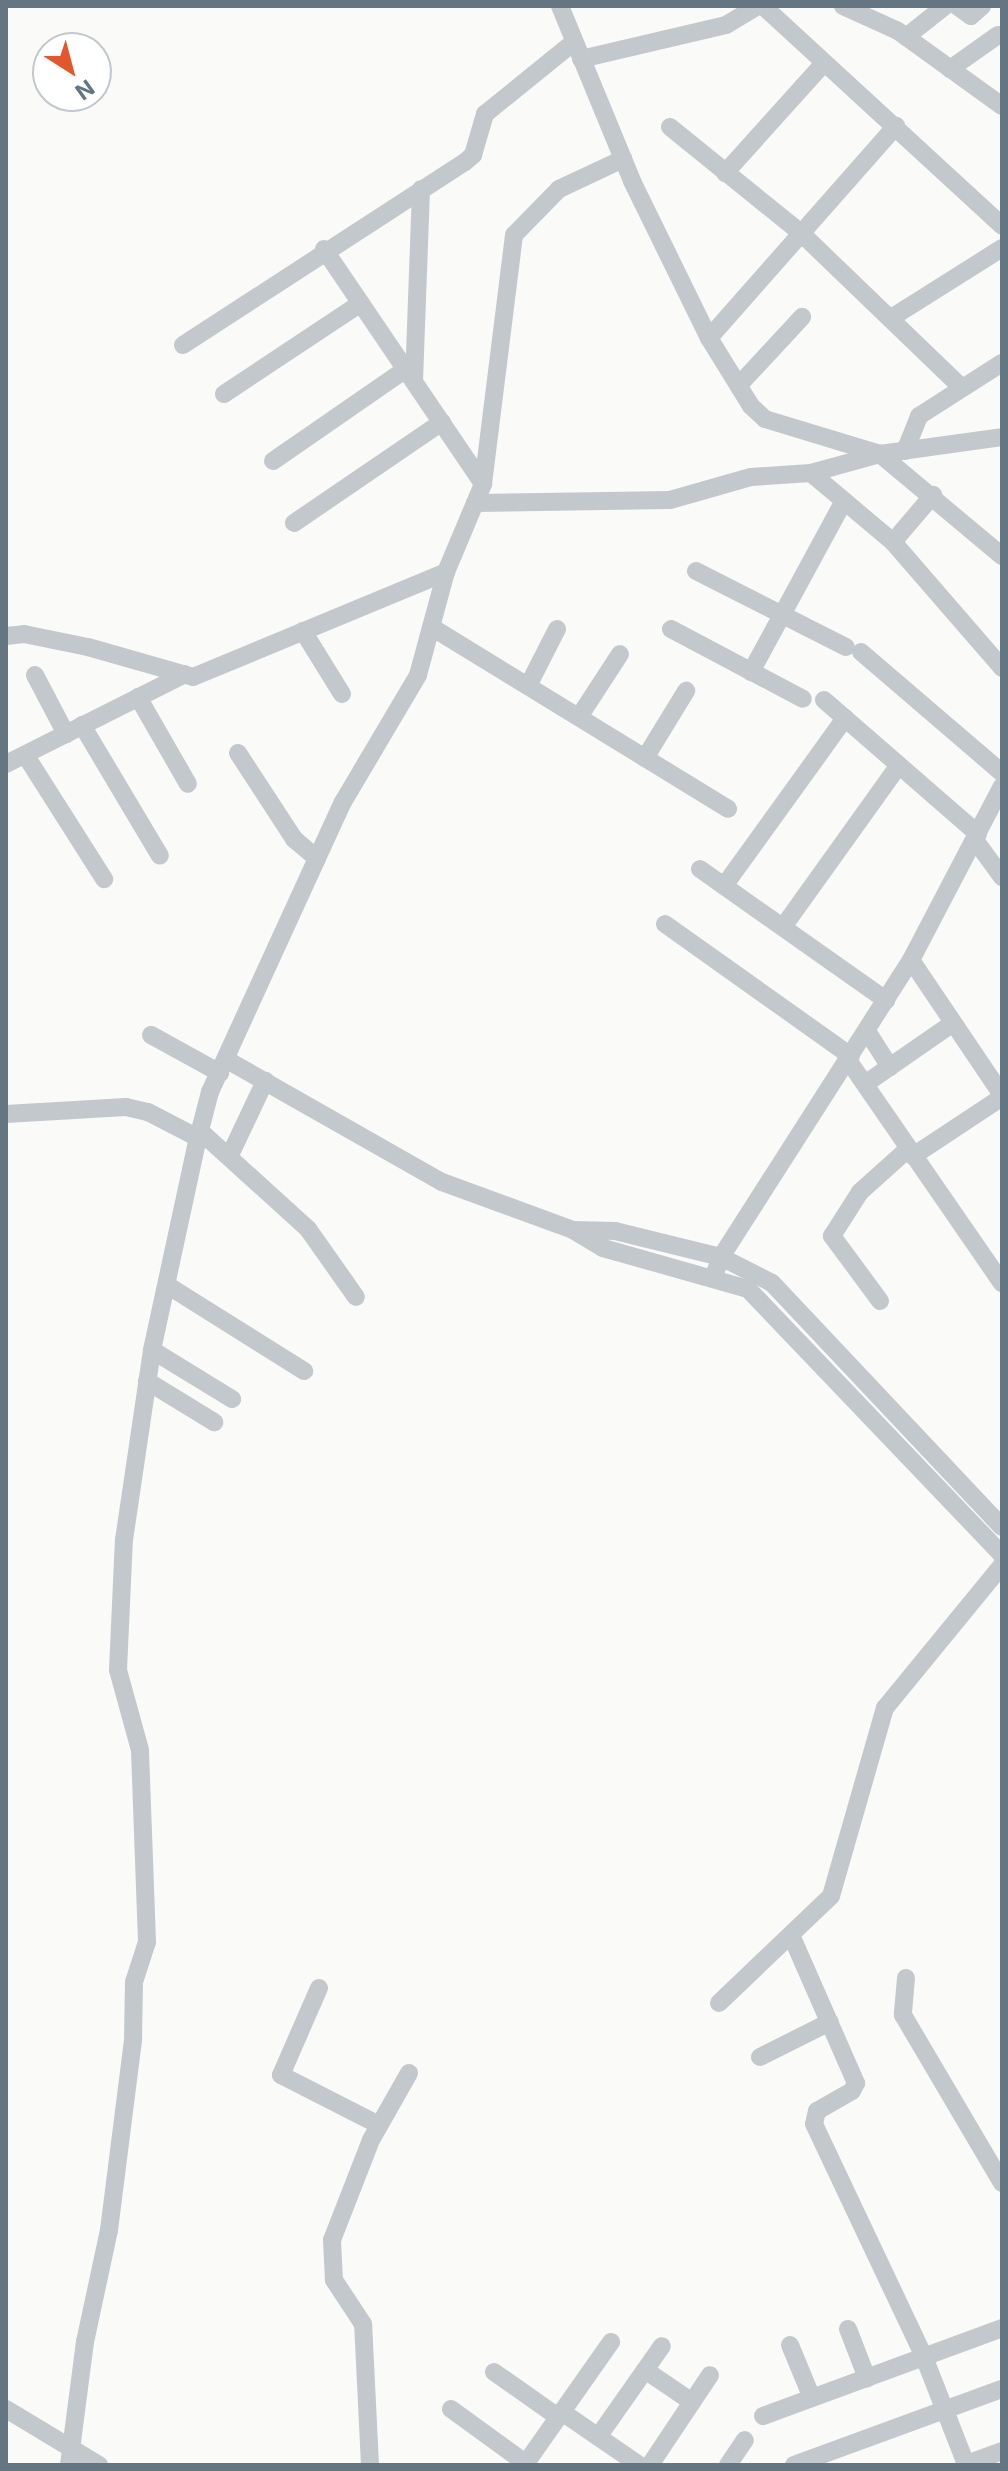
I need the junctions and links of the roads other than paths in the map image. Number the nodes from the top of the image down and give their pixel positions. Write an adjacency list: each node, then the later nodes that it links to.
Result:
1 (560, 6): 9 (street)
2 (760, 6): 9 (street); 10 (street)
3 (843, 6): 8 (street)
4 (945, 6): 8 (street)
5 (957, 6): 6 (street)
6 (982, 6)
7 (998, 35): 11 (street)
8 (906, 37): 11 (street)
9 (578, 50): 15 (street); 17 (street)
10 (823, 64): 13 (street); 16 (street)
11 (950, 69): 12 (street)
12 (998, 98)
13 (896, 126): 18 (street); 19 (street)
14 (670, 127): 16 (street)
15 (623, 159): 25 (street); 38 (street)
16 (725, 173): 19 (street)
17 (421, 189): 21 (street); 28 (street)
18 (1002, 226)
19 (801, 233): 24 (street); 25 (street)
20 (1002, 248): 24 (street)
21 (324, 249): 22 (street); 26 (street)
22 (361, 303): 28 (street); 31 (street)
23 (802, 317): 29 (street)
24 (891, 318): 30 (street)
25 (709, 338): 29 (street)
26 (183, 345)
27 (1002, 363): 30 (street)
28 (410, 375): 32 (street); 36 (street)
29 (739, 385): 35 (street)
30 (960, 386): 34 (street)
31 (224, 394)
32 (442, 422): 38 (street); 42 (street)
33 (1002, 437): 34 (street)
34 (905, 451): 35 (street)
35 (880, 454): 37 (street); 39 (street)
36 (273, 461)
37 (811, 473): 40 (street); 41 (street)
38 (483, 484): 41 (street)
39 (933, 495): 43 (street); 44 (street)
40 (844, 501): 43 (street); 47 (street)
41 (475, 503): 46 (street)
42 (294, 523)
43 (893, 542): 54 (street)
44 (1002, 556)
45 (696, 571): 47 (street)
46 (446, 572): 48 (street); 51 (street)
47 (782, 615): 55 (street); 71 (street)
48 (433, 628): 58 (street); 77 (street)
49 (557, 629): 58 (street)
50 (671, 629): 55 (street)
51 (303, 631): 56 (street); 60 (street)
52 (6, 636): 56 (street)
53 (620, 654): 64 (street)
54 (1002, 668)
55 (751, 672): 62 (street)
56 (185, 674): 61 (street)
57 (35, 675): 66 (street)
58 (528, 686): 64 (street)
59 (686, 691): 69 (street)
60 (342, 694)
61 (138, 697): 66 (street); 72 (street)
62 (803, 699)
63 (824, 700): 65 (street)
64 (579, 717): 69 (street)
65 (845, 718): 70 (street); 81 (street)
66 (74, 730): 68 (street); 76 (street)
67 (238, 753): 77 (street)
68 (13, 758): 80 (street)
69 (645, 758): 74 (street)
70 (899, 765): 75 (street); 83 (street)
71 (1002, 773)
72 (188, 784)
73 (1002, 786): 75 (street)
74 (728, 809)
75 (977, 837): 79 (street); 84 (street)
76 (160, 856)
77 (317, 858): 90 (street)
78 (700, 869): 81 (street)
79 (1002, 877)
80 (104, 879)
81 (724, 886): 83 (street)
82 (665, 924): 89 (street)
83 (783, 927): 85 (street)
84 (911, 960): 85 (street); 86 (street)
85 (886, 1000): 87 (street)
86 (953, 1023): 91 (street); 92 (street)
87 (867, 1031): 89 (street); 91 (street)
88 (151, 1035): 90 (street)
89 (850, 1058): 94 (street); 101 (street)
90 (224, 1067): 93 (street); 97 (street)
91 (890, 1067): 94 (street)
92 (996, 1073): 95 (street)
93 (265, 1081): 98 (street); 100 (street)
94 (865, 1084): 99 (street)
95 (1002, 1096): 99 (street)
96 (6, 1114): 97 (street)
97 (199, 1134): 98 (street); 104 (street)
98 (231, 1153): 105 (street)
99 (910, 1153): 103 (street); 106 (street)
100 (573, 1230): 101 (street); 102 (street)
101 (721, 1257): 102 (street); 112 (street)
102 (713, 1278): 113 (street)
103 (1002, 1283)
104 (167, 1285): 107 (street); 108 (street)
105 (356, 1297)
106 (880, 1301)
107 (152, 1350): 109 (street); 110 (street)
108 (304, 1371)
109 (147, 1381): 111 (street); 146 (street)
110 (232, 1399)
111 (214, 1422)
112 (999, 1518): 113 (street)
113 (980, 1533): 114 (street)
114 (1002, 1555)
115 (1002, 1565): 116 (street)
116 (791, 1935): 119 (street); 120 (street)
117 (906, 1978): 124 (street)
118 (319, 1988): 123 (street)
119 (719, 2003)
120 (830, 2022): 121 (street); 130 (street)
121 (760, 2057)
122 (409, 2073): 123 (street)
123 (379, 2125): 151 (street)
124 (1002, 2183)
125 (1002, 2328): 130 (street)
126 (848, 2329): 134 (street)
127 (611, 2342): 141 (street)
128 (790, 2345): 136 (street)
129 (662, 2346): 131 (street)
130 (924, 2357): 134 (street); 140 (street)
131 (645, 2370): 137 (street); 143 (street)
132 (494, 2372): 141 (street)
133 (710, 2375): 137 (street)
134 (867, 2378): 136 (street)
135 (1002, 2389): 140 (street)
136 (812, 2398): 142 (street)
137 (692, 2402): 149 (street)
138 (6, 2409): 146 (street)
139 (451, 2409): 147 (street)
140 (944, 2410): 153 (street); 154 (street)
141 (560, 2414): 143 (street); 148 (street)
142 (763, 2416)
143 (598, 2437): 149 (street)
144 (745, 2440): 152 (street)
145 (1002, 2451): 154 (street)
146 (70, 2457): 150 (street)
147 (504, 2458): 148 (street)
148 (527, 2464)
149 (639, 2464)
150 (99, 2465)
151 (370, 2465)
152 (728, 2465)
153 (794, 2465)
154 (965, 2465)

